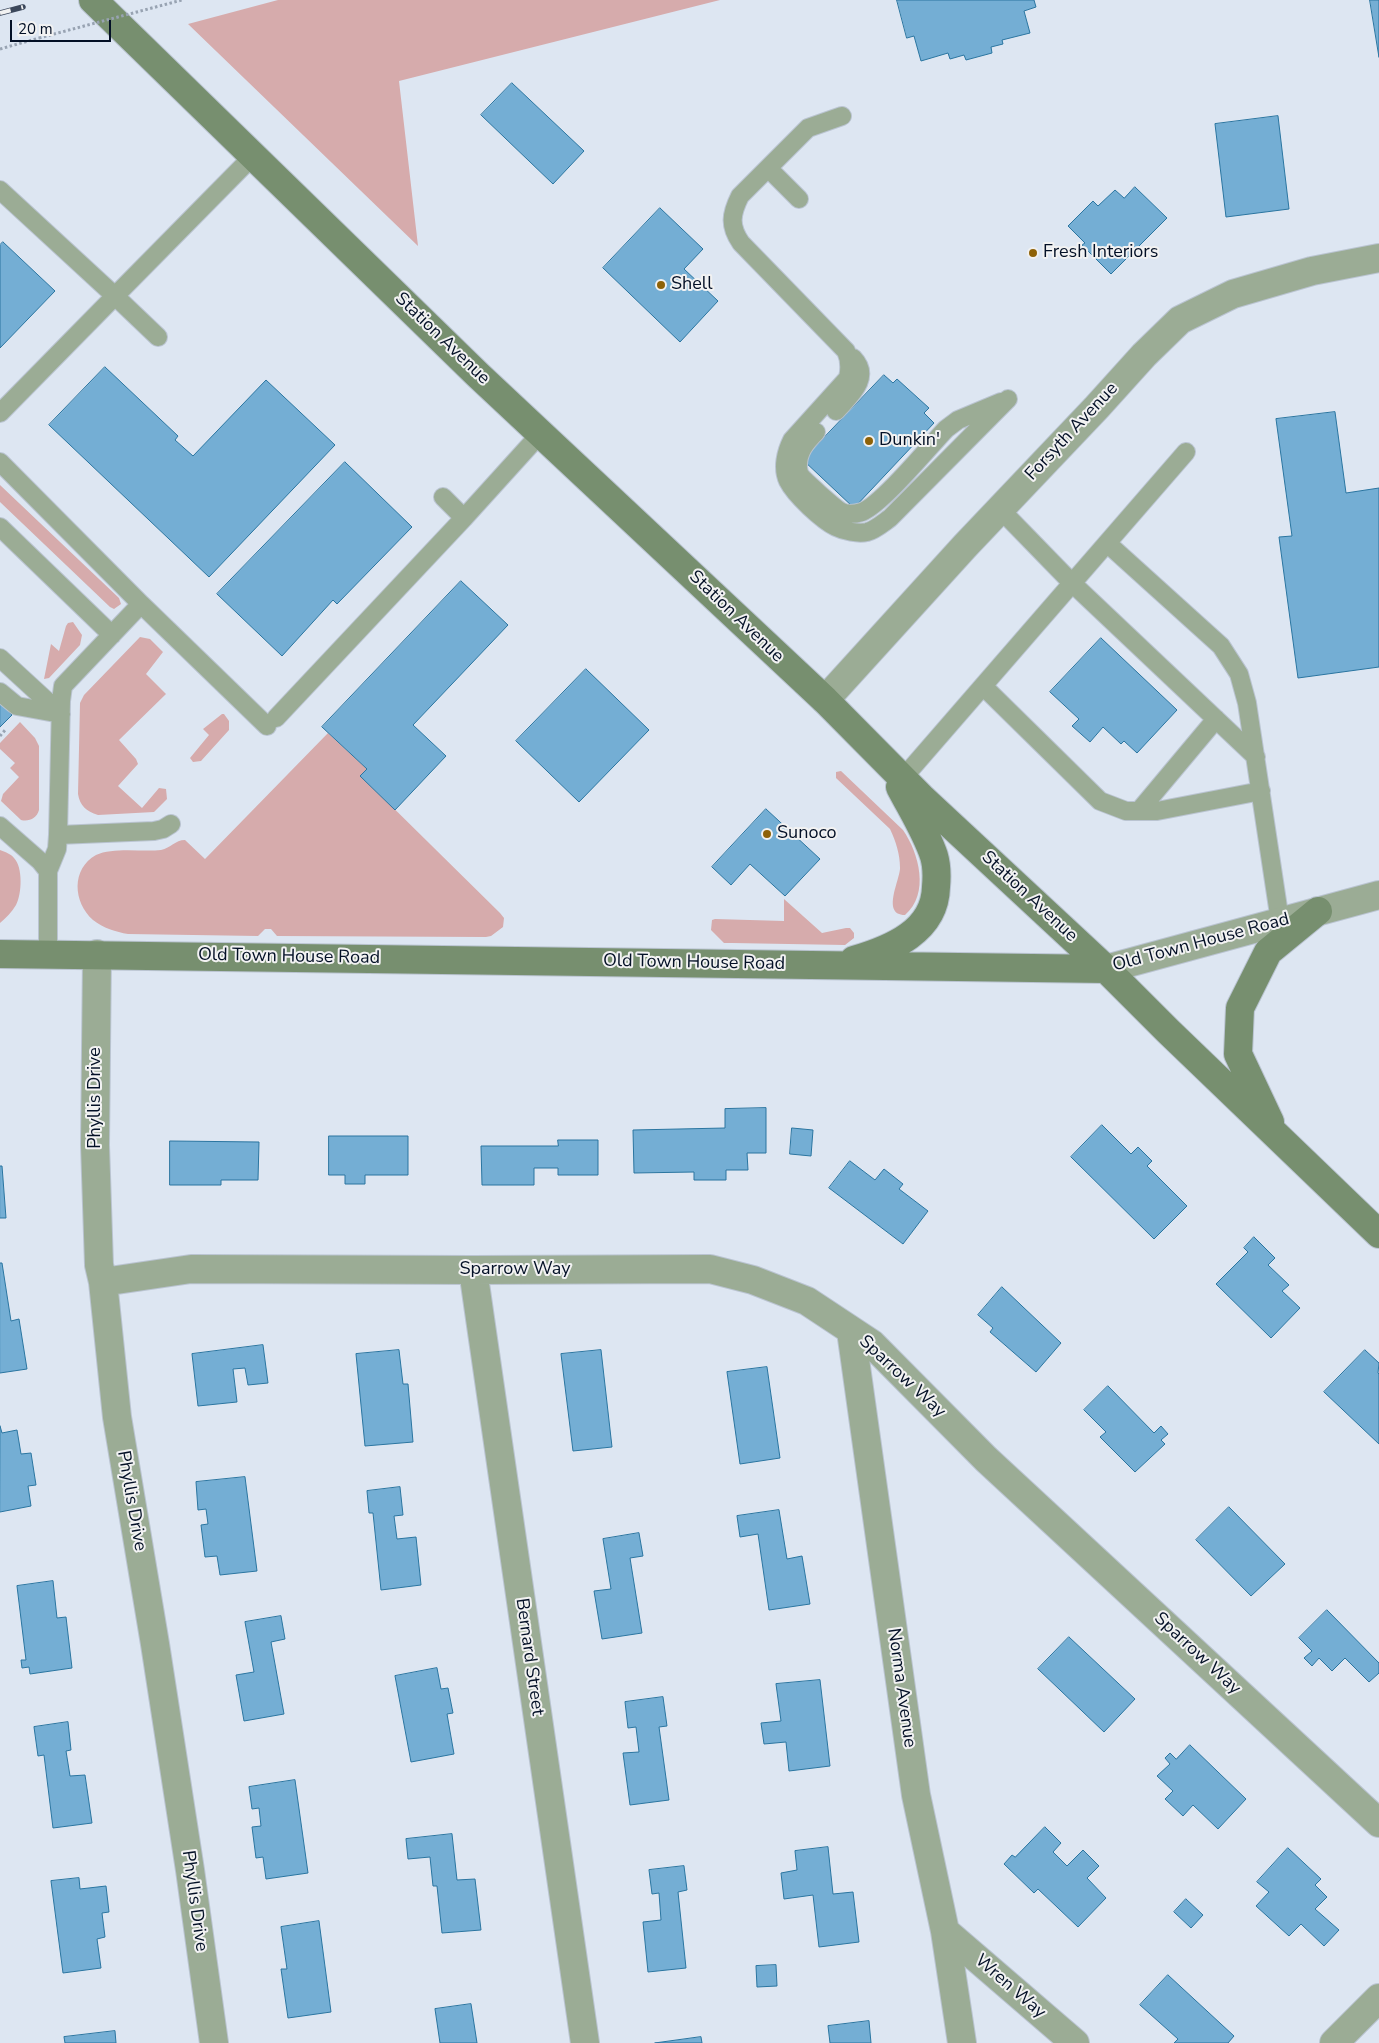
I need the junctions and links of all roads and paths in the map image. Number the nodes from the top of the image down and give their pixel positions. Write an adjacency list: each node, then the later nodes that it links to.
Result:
1 (93, 0): 5 (main road, Station Avenue)
2 (182, 0): 3 (path, bridge)
3 (0, 49)
4 (842, 116): 6 (lane)
5 (254, 155): 10 (lane); 14 (main road, Station Avenue)
6 (768, 168): 8 (lane); 12 (lane)
7 (0, 190): 10 (lane)
8 (799, 198)
9 (1379, 258): 18 (street, Forsyth Avenue)
10 (115, 296): 11 (lane); 13 (lane)
11 (158, 337)
12 (1008, 399)
13 (0, 413)
14 (541, 433): 19 (lane); 28 (main road, Station Avenue)
15 (1186, 452): 21 (lane)
16 (0, 462): 23 (lane)
17 (443, 497): 19 (lane)
18 (1000, 509): 22 (lane); 28 (street, Forsyth Avenue)
19 (464, 518): 23 (lane)
20 (0, 527): 24 (lane)
21 (1107, 543): 22 (lane); 31 (lane)
22 (1072, 583): 26 (lane); 30 (lane)
23 (142, 604): 24 (lane)
24 (112, 635): 29 (lane)
25 (0, 658): 29 (lane)
26 (983, 686): 32 (lane); 34 (lane)
27 (0, 692): 29 (lane)
28 (825, 700): 32 (main road, Station Avenue)
29 (61, 714): 37 (lane)
30 (1216, 719): 31 (lane); 34 (lane)
31 (1256, 756): 33 (lane)
32 (894, 770): 45 (main road); 46 (main road, Station Avenue)
33 (1261, 791): 34 (lane); 41 (lane)
34 (1139, 811)
35 (171, 824): 37 (lane)
36 (0, 826): 38 (lane)
37 (58, 835): 38 (lane)
38 (48, 871): 43 (lane)
39 (1379, 895): 40 (street, Old Town House Road)
40 (1318, 911): 41 (street, Old Town House Road); 47 (main road)
41 (1280, 921): 46 (street, Old Town House Road)
42 (0, 954): 43 (main road, Old Town House Road)
43 (48, 954): 44 (main road, Old Town House Road)
44 (98, 954): 45 (main road, Old Town House Road); 50 (street, Phyllis Drive)
45 (835, 966): 46 (main road, Old Town House Road)
46 (1106, 969): 47 (main road, Station Avenue)
47 (1277, 1137): 48 (main road, Station Avenue)
48 (1379, 1234)
49 (473, 1270): 50 (street, Sparrow Way); 51 (street, Sparrow Way); 56 (street, Bernard Street)
50 (103, 1282): 55 (street, Phyllis Drive)
51 (851, 1331): 52 (street, Sparrow Way); 53 (street, Norma Avenue)
52 (1379, 1823)
53 (945, 1931): 57 (street, Norma Avenue); 58 (street, Wren Way)
54 (1379, 1998): 59 (street)
55 (214, 2043)
56 (585, 2043)
57 (962, 2043)
58 (1075, 2043)
59 (1334, 2043)

